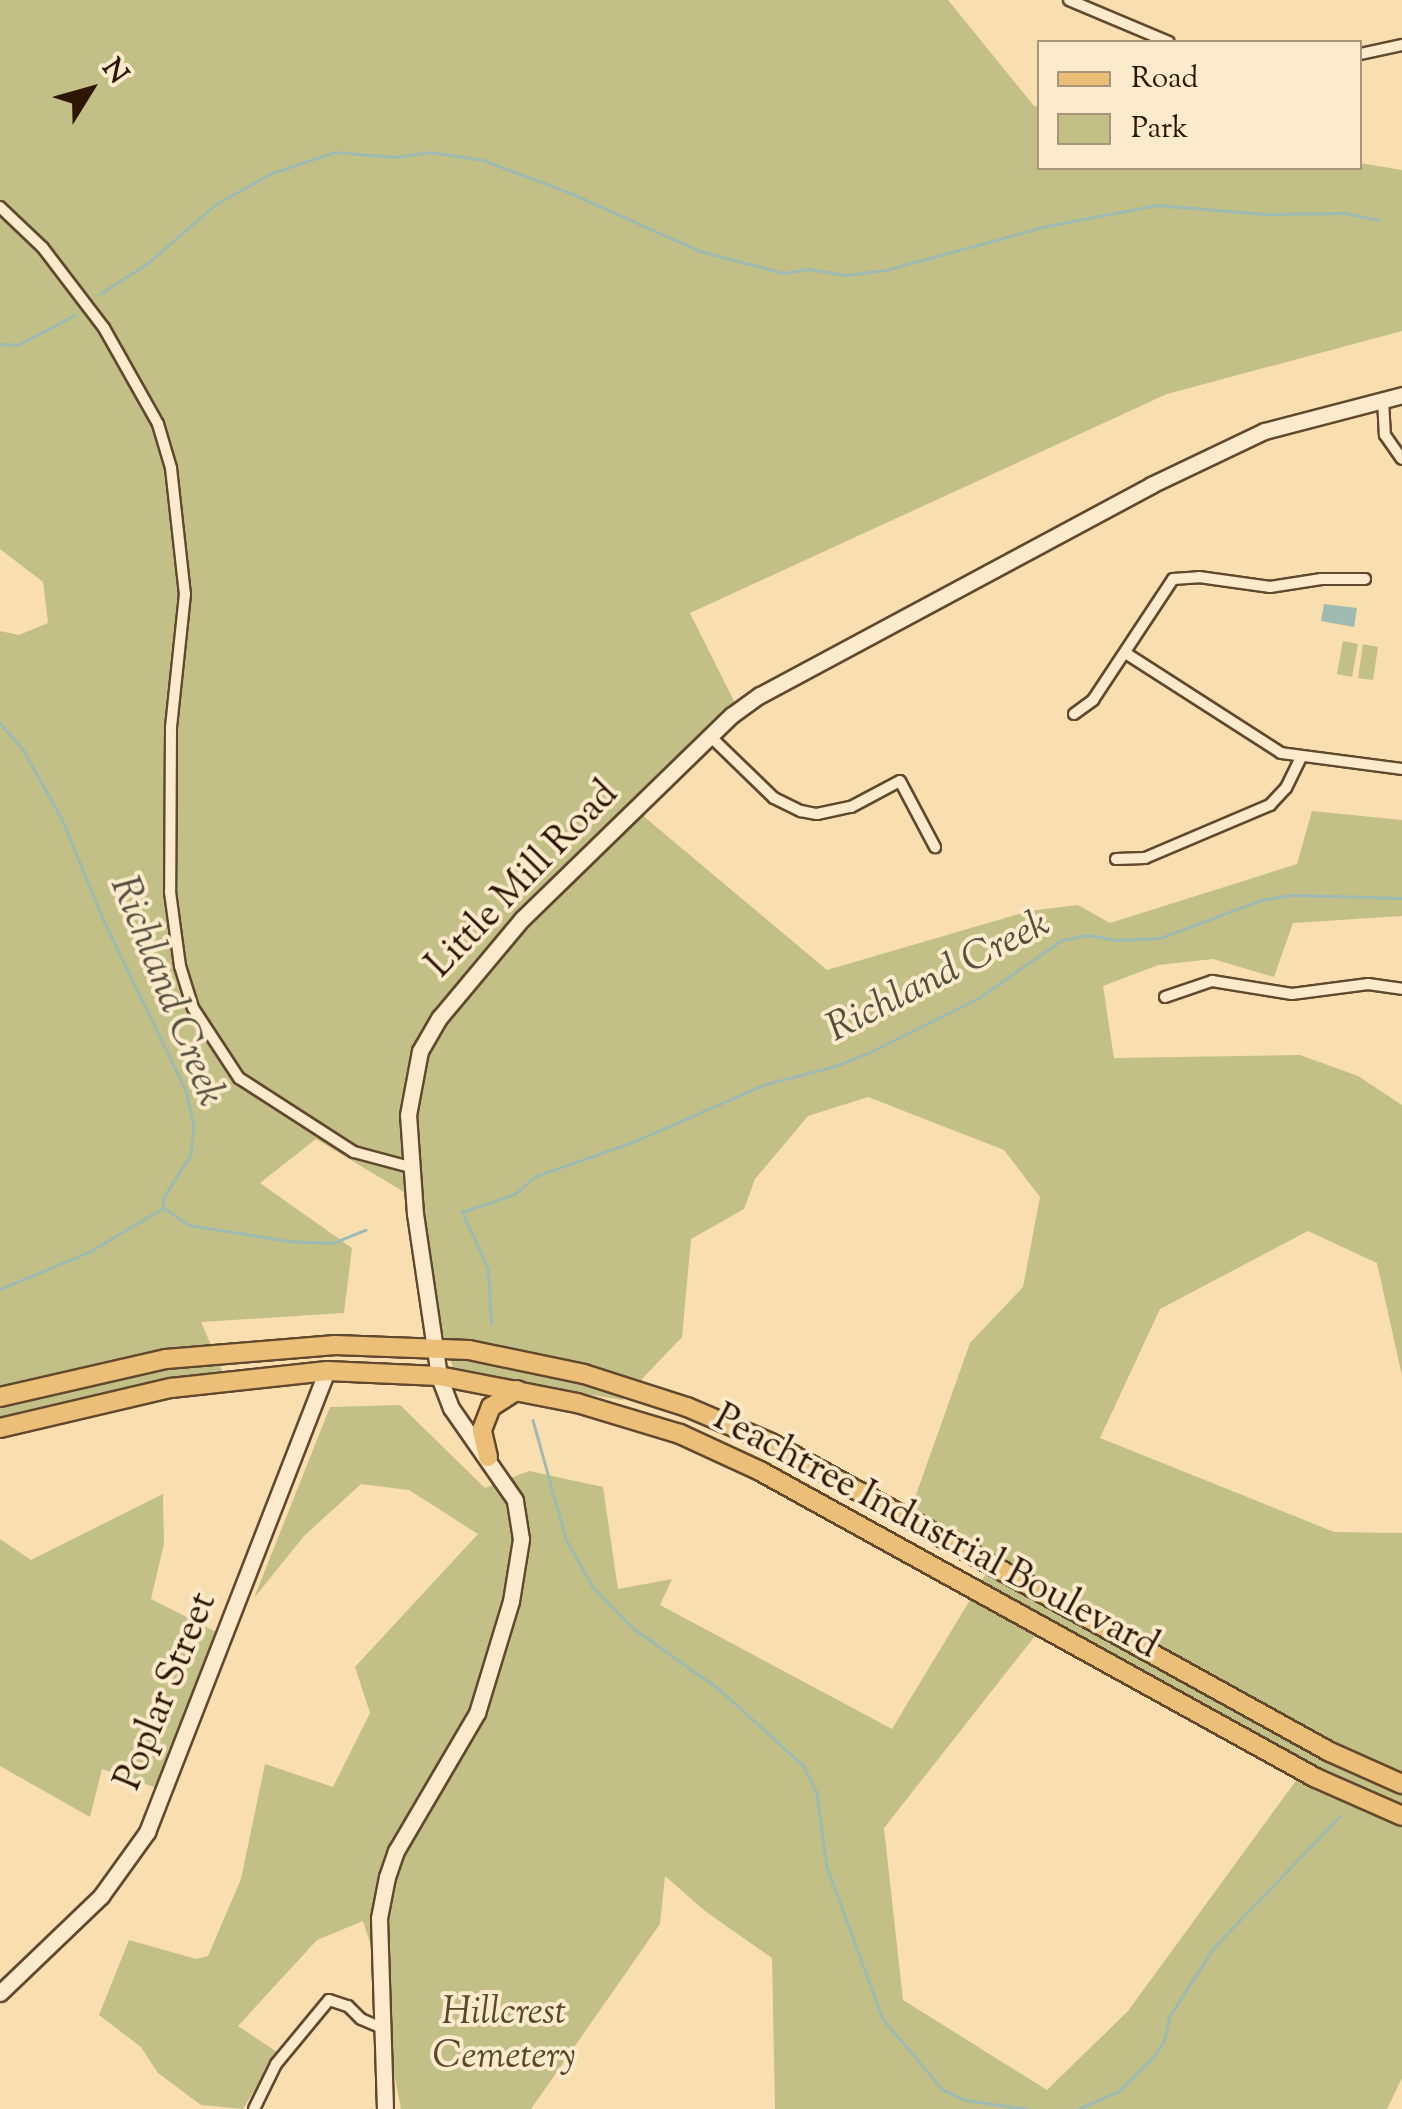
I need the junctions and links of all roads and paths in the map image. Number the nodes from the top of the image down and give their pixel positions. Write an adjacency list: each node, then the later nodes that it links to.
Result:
1 (1069, 0): 2 (street)
2 (1164, 40)
3 (1402, 45): 4 (street)
4 (1362, 54)
5 (0, 207): 19 (street)
6 (1402, 395): 7 (street, Little Mill Road)
7 (1383, 398): 8 (street); 12 (street, Little Mill Road)
8 (1402, 459)
9 (1364, 579): 10 (street)
10 (1127, 654): 11 (street); 13 (street)
11 (1074, 714)
12 (712, 738): 15 (street); 19 (street, Little Mill Road)
13 (1301, 757): 14 (street); 16 (street)
14 (1402, 769)
15 (934, 847)
16 (1116, 859)
17 (1402, 989): 18 (street)
18 (1165, 997)
19 (410, 1167): 20 (street, Little Mill Road)
20 (436, 1348): 22 (street, Little Mill Road); 24 (main road, Peachtree Industrial Boulevard); 27 (main road, Peachtree Industrial Boulevard)
21 (327, 1372): 22 (main road, Peachtree Industrial Boulevard); 25 (main road, Peachtree Industrial Boulevard); 31 (street, Poplar Street)
22 (439, 1376): 23 (main road, Peachtree Industrial Boulevard); 26 (street, Little Mill Road)
23 (517, 1390): 26 (main road); 28 (main road, Peachtree Industrial Boulevard)
24 (0, 1397)
25 (0, 1428)
26 (488, 1457): 32 (street, Little Mill Road)
27 (994, 1566): 28 (main road); 29 (main road, Peachtree Industrial Boulevard)
28 (980, 1590): 30 (main road, Peachtree Industrial Boulevard)
29 (1402, 1784)
30 (1402, 1816)
31 (0, 1993)
32 (382, 2028): 33 (street); 34 (street, Little Mill Road)
33 (254, 2109)
34 (386, 2109)

